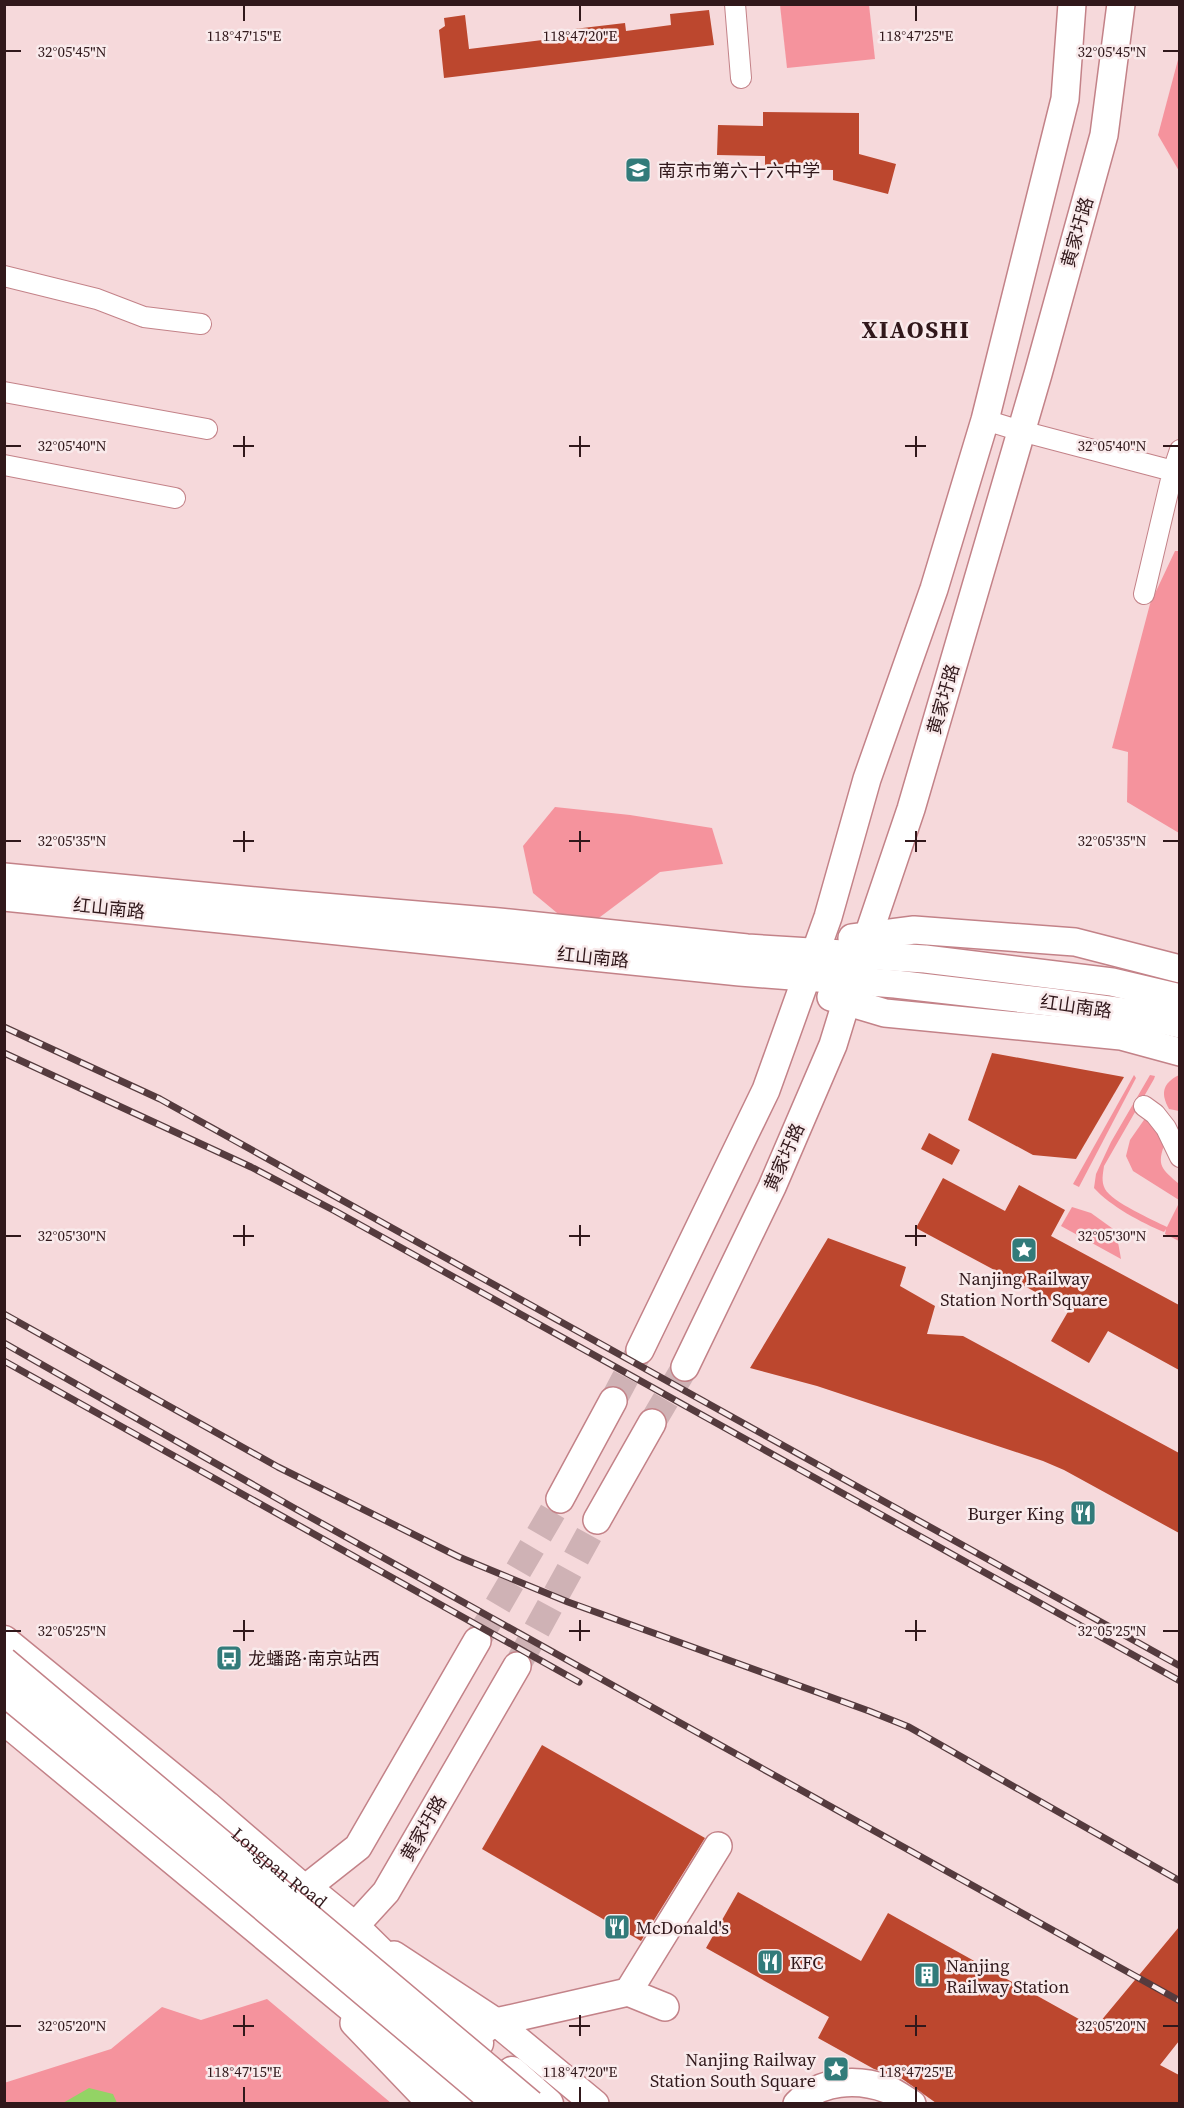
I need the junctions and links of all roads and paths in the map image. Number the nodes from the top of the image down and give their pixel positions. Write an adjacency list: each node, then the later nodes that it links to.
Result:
1 (735, 4): 4 (street)
2 (1072, 4): 8 (main road)
3 (1121, 4): 10 (main road, 黄家圩路)
4 (741, 78)
5 (4, 276): 6 (street)
6 (201, 324)
7 (4, 392): 9 (street)
8 (985, 420): 10 (street); 18 (main road)
9 (207, 429)
10 (1021, 431): 13 (street); 19 (main road, 黄家圩路)
11 (1179, 450): 13 (street)
12 (4, 465): 14 (street)
13 (1173, 471): 15 (street)
14 (176, 498)
15 (1144, 594)
16 (4, 877): 18 (main road, 红山南路)
17 (4, 897): 18 (main road, 红山南路)
18 (810, 965): 19 (main road, 红山南路); 19 (main road); 26 (main road)
19 (857, 968): 20 (main road); 21 (main road, 红山南路); 22 (main road, 红山南路); 23 (main road); 27 (main road, 黄家圩路)
20 (1179, 969)
21 (1179, 998)
22 (1179, 1024)
23 (1179, 1052)
24 (1144, 1106): 25 (street)
25 (1179, 1156)
26 (640, 1350)
27 (685, 1366)
28 (613, 1401): 30 (main road)
29 (652, 1424): 31 (main road)
30 (560, 1499)
31 (597, 1520)
32 (4, 1641): 39 (main road, Longpan Road)
33 (477, 1641): 39 (main road)
34 (4, 1661): 50 (main road, Longpan Road, bridge)
35 (517, 1666): 40 (main road, 黄家圩路)
36 (4, 1692): 49 (main road, bridge)
37 (4, 1719): 41 (main road)
38 (718, 1846): 43 (main road)
39 (306, 1888): 40 (main road, Longpan Road); 41 (main road)
40 (354, 1927): 42 (main road, 黄家圩路); 45 (main road, Longpan Road)
41 (262, 1932): 42 (main road)
42 (301, 1964): 46 (main road)
43 (628, 1992): 44 (main road); 45 (main road)
44 (665, 2007)
45 (484, 2030): 46 (main road); 51 (main road, Longpan Road); 52 (main road)
46 (418, 2074): 47 (main road); 48 (main road)
47 (433, 2103)
48 (469, 2103)
49 (497, 2103)
50 (531, 2103)
51 (549, 2103)
52 (595, 2103)
53 (797, 2103): 54 (main road)
54 (912, 2103)

